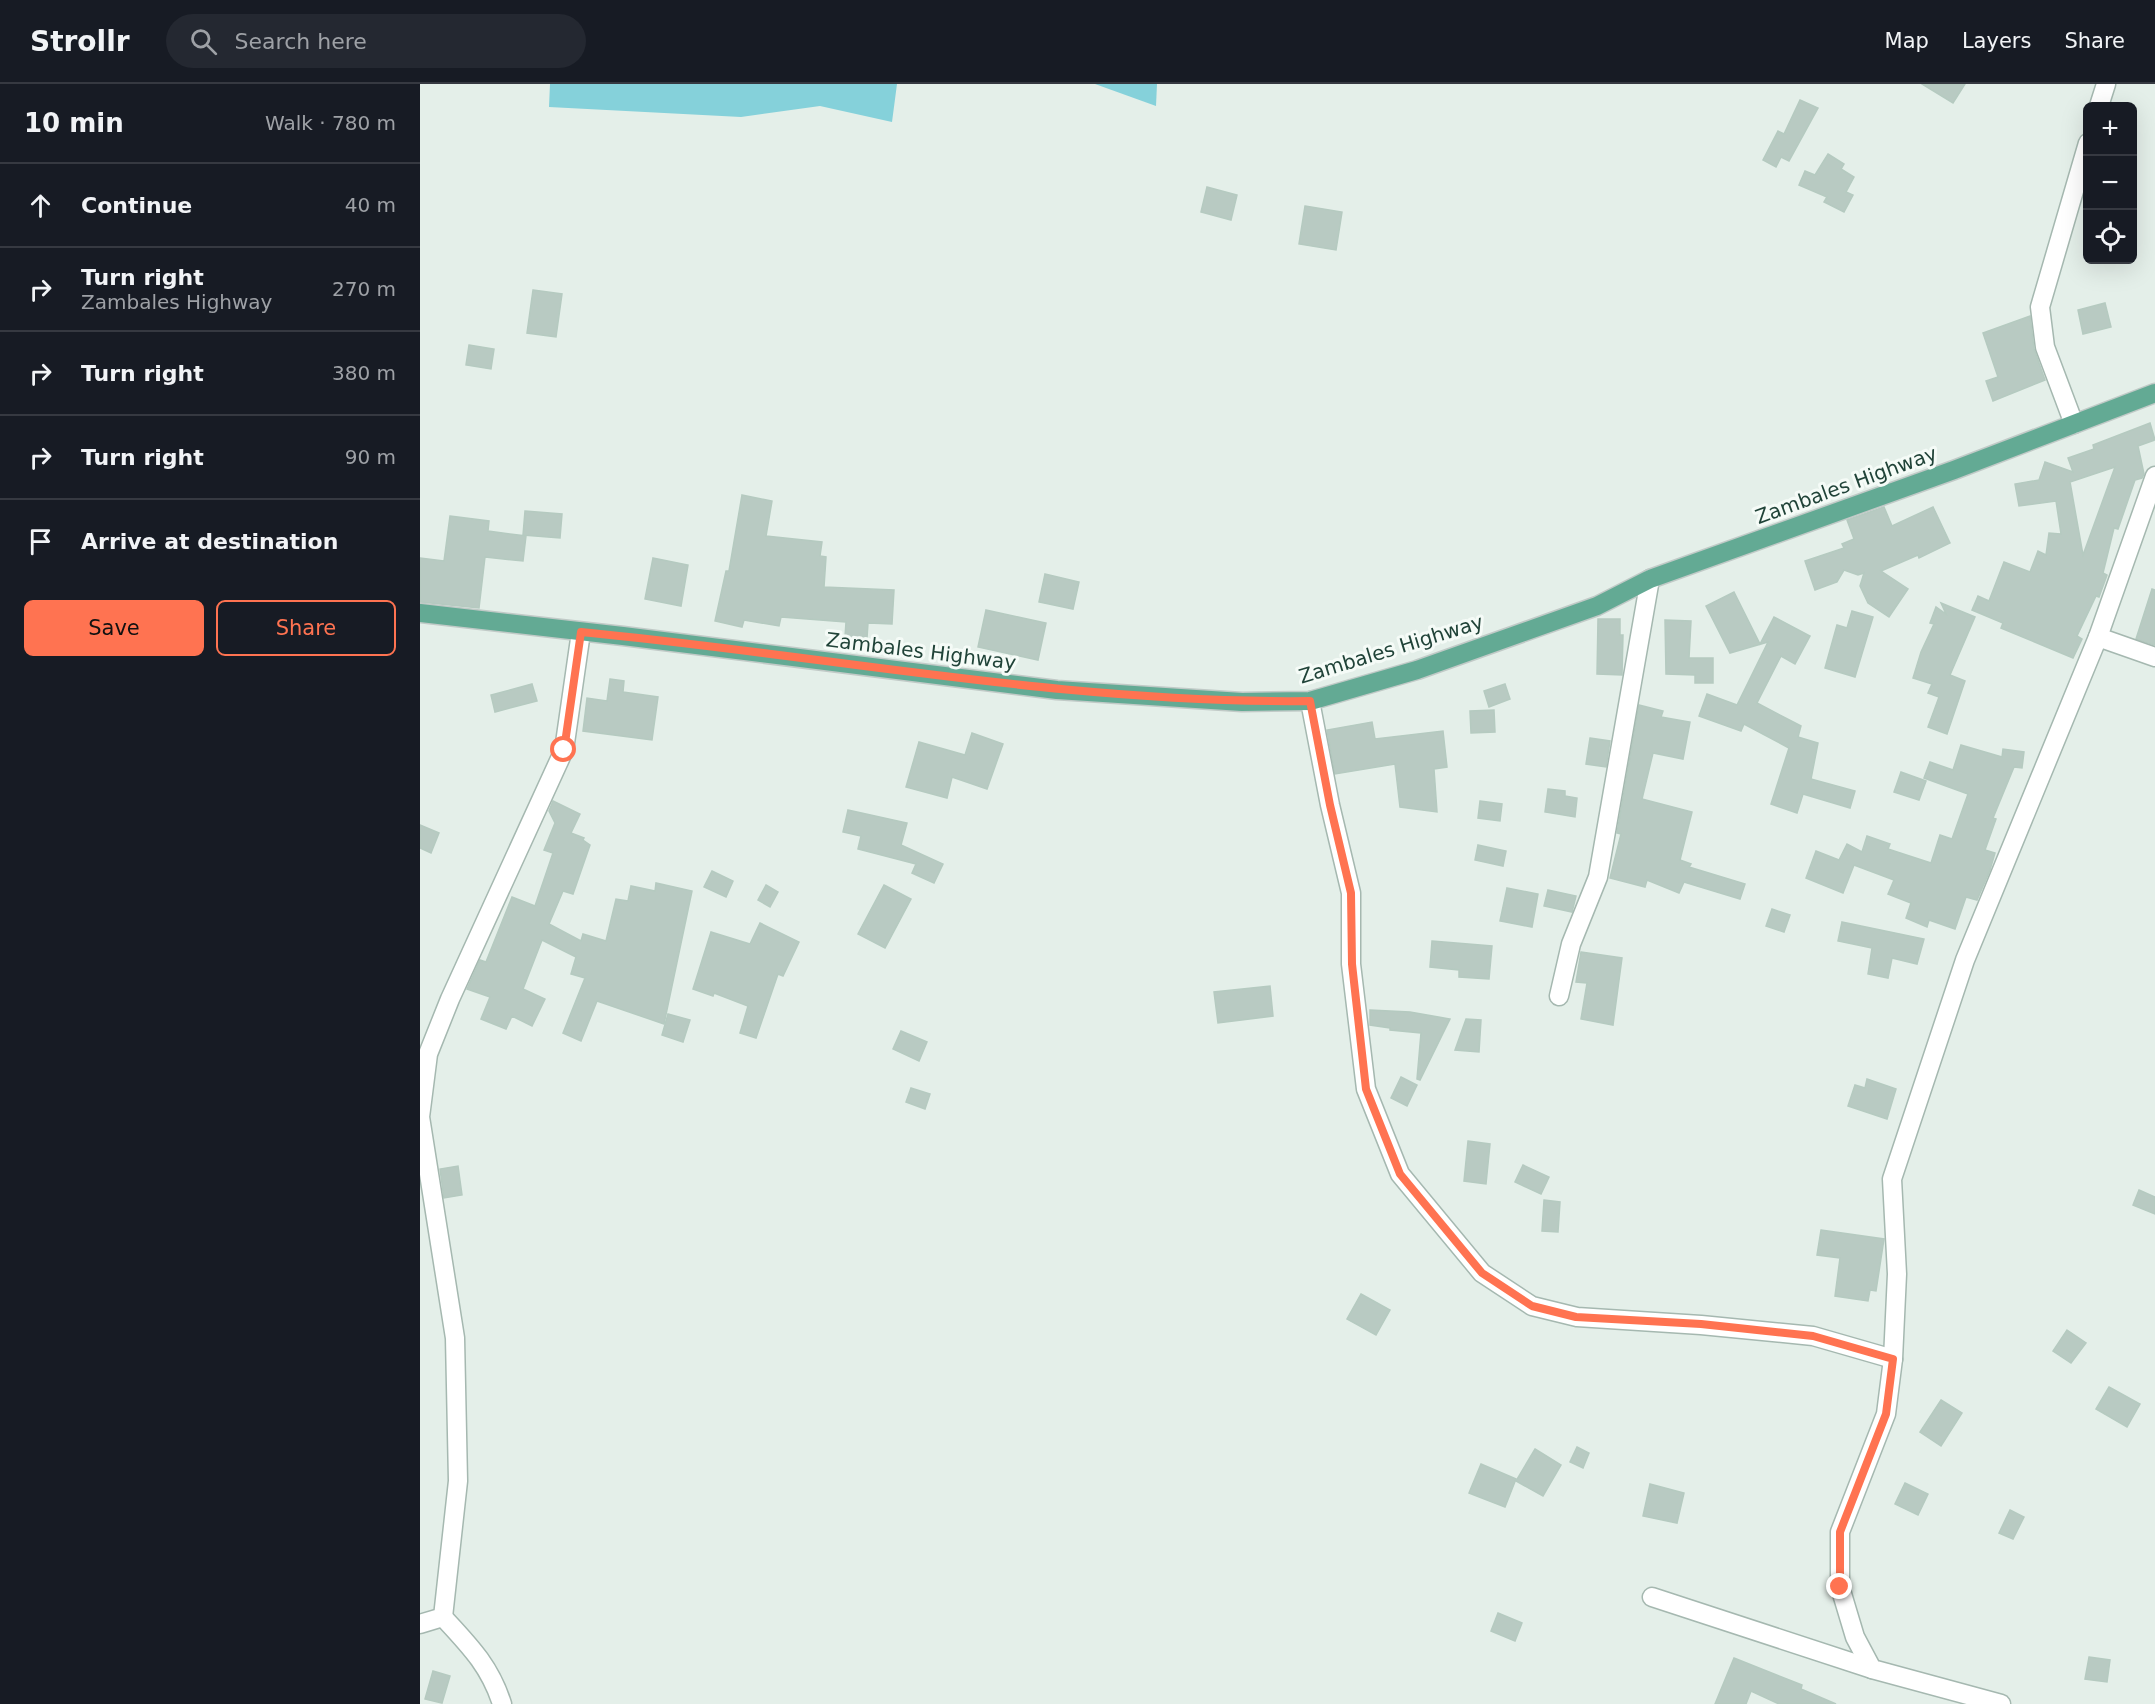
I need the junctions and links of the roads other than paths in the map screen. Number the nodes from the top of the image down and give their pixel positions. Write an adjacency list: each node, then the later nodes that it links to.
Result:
1 (2106, 84): 2 (street)
2 (2100, 102)
3 (2084, 156): 5 (street)
4 (2155, 393): 5 (main road, Zambales Highway)
5 (2074, 424): 7 (main road, Zambales Highway)
6 (2155, 476): 10 (street)
7 (1650, 579): 12 (main road, Zambales Highway); 13 (street)
8 (420, 613): 9 (main road, Zambales Highway)
9 (581, 632): 12 (main road, Zambales Highway); 16 (street)
10 (2098, 637): 11 (street); 14 (street)
11 (2155, 657)
12 (1310, 701): 14 (street)
13 (1559, 996)
14 (1893, 1359): 18 (street)
15 (1652, 1597): 18 (street)
16 (443, 1617): 17 (street); 19 (street)
17 (420, 1624)
18 (1872, 1669): 20 (street)
19 (502, 1704)
20 (2001, 1704)

